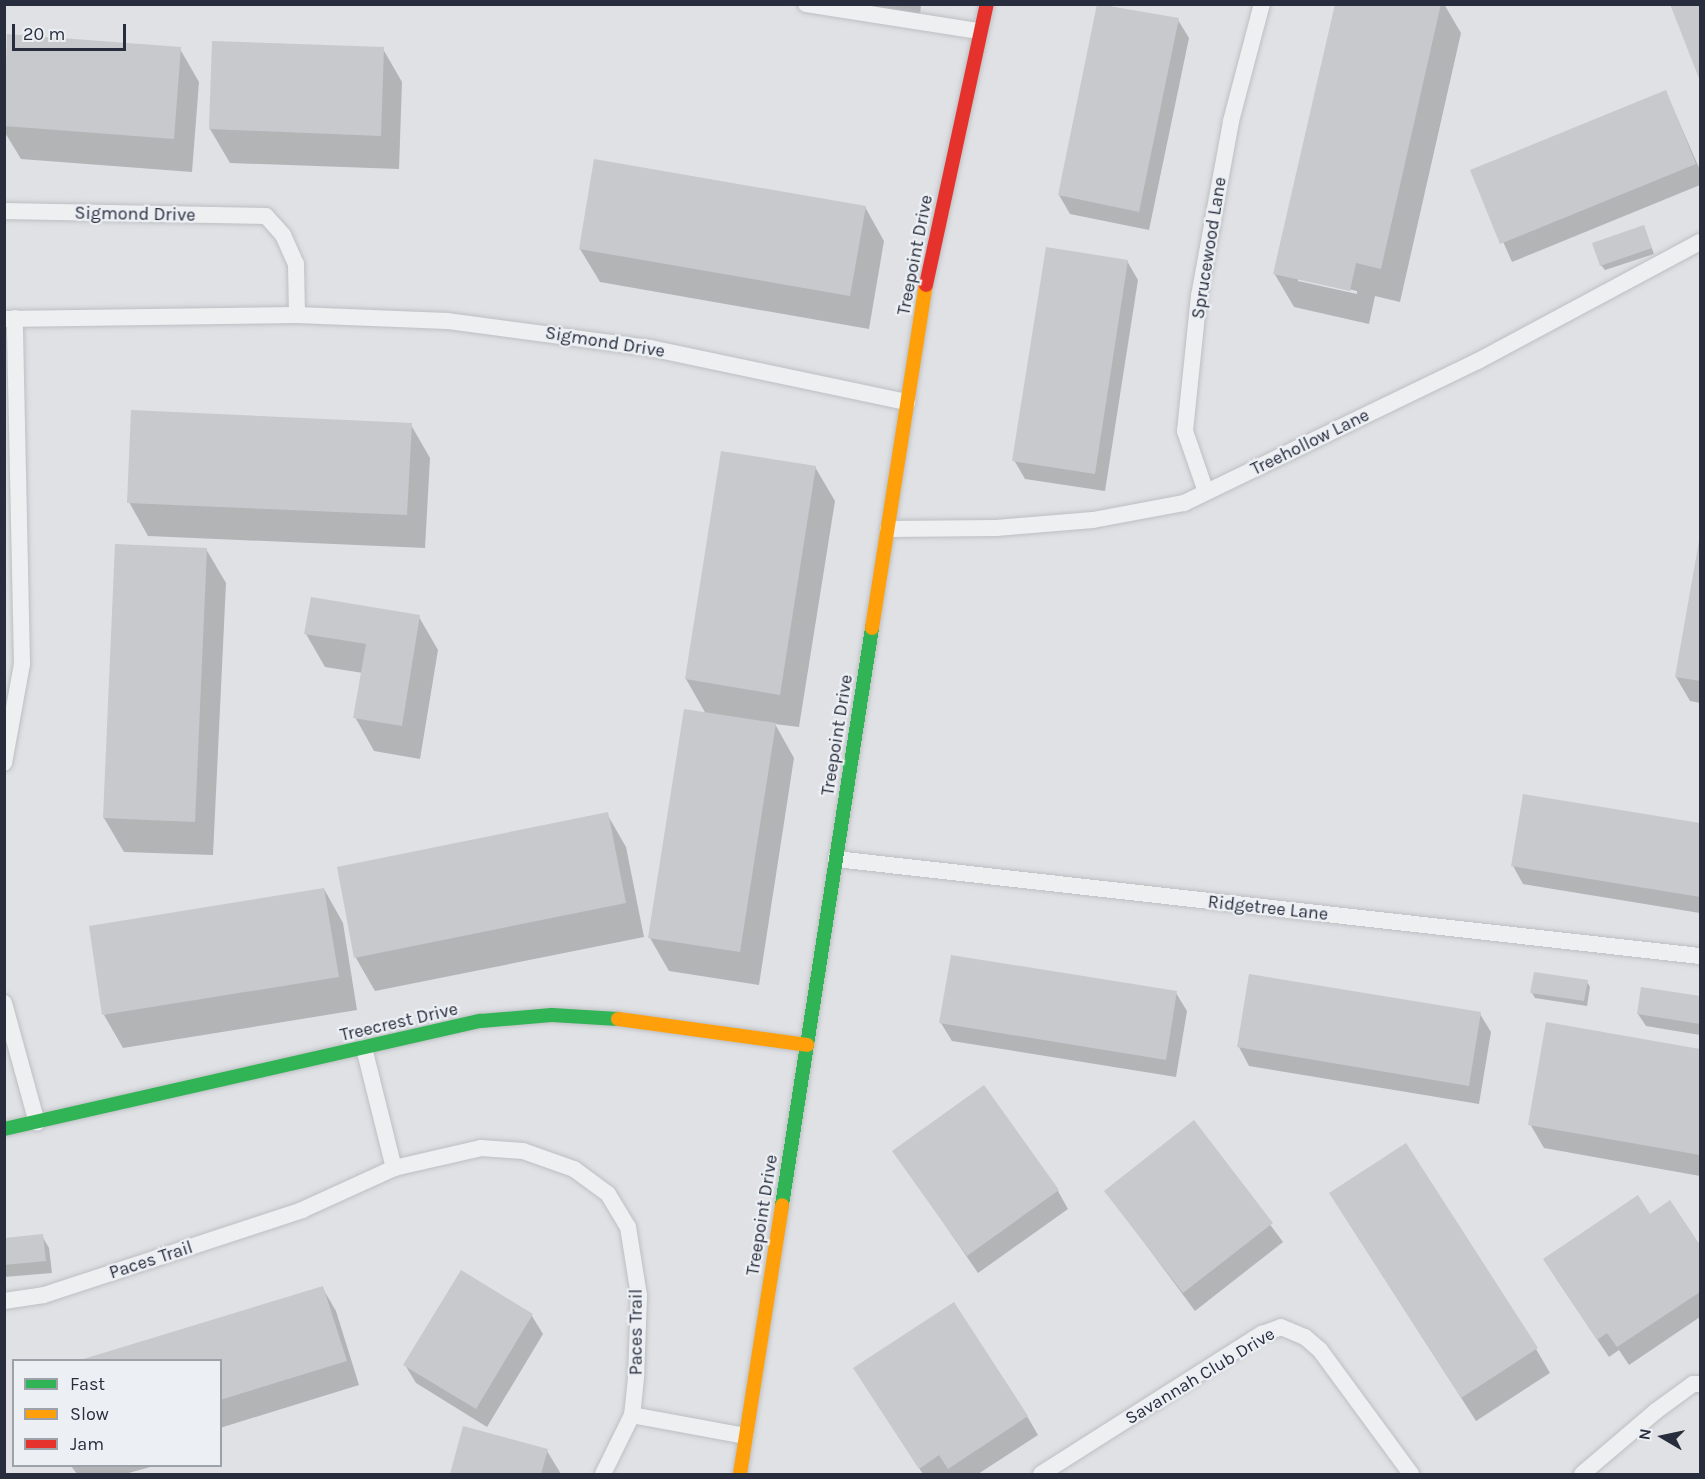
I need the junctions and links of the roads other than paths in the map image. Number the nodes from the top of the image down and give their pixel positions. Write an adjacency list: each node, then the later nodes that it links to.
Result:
1 (806, 4): 4 (lane)
2 (987, 4): 4 (street, Treepoint Drive)
3 (1262, 4): 10 (lane, Sprucewood Lane)
4 (979, 31): 9 (street, Treepoint Drive)
5 (4, 211): 7 (lane, Sigmond Drive)
6 (1701, 242): 10 (lane, Treehollow Lane)
7 (297, 315): 8 (lane, Sigmond Drive); 9 (lane, Sigmond Drive)
8 (10, 318): 12 (lane)
9 (907, 402): 11 (street, Treepoint Drive)
10 (1206, 492): 11 (lane, Treehollow Lane)
11 (888, 530): 13 (street, Treepoint Drive)
12 (4, 763)
13 (836, 859): 14 (lane, Ridgetree Lane); 16 (street, Treepoint Drive)
14 (1701, 956)
15 (4, 1003): 18 (lane)
16 (807, 1045): 17 (street, Treecrest Drive); 24 (street, Treepoint Drive)
17 (364, 1048): 18 (street, Treecrest Drive); 20 (lane)
18 (37, 1123): 19 (street, Treecrest Drive)
19 (4, 1129)
20 (394, 1168): 21 (lane, Paces Trail); 23 (lane, Paces Trail)
21 (4, 1301)
22 (1701, 1384): 29 (lane)
23 (632, 1416): 24 (lane); 25 (lane, Paces Trail)
24 (746, 1436): 26 (street, Treepoint Drive)
25 (603, 1474)
26 (740, 1474)
27 (1041, 1474): 28 (lane, Savannah Club Drive)
28 (1411, 1474)
29 (1582, 1474)

